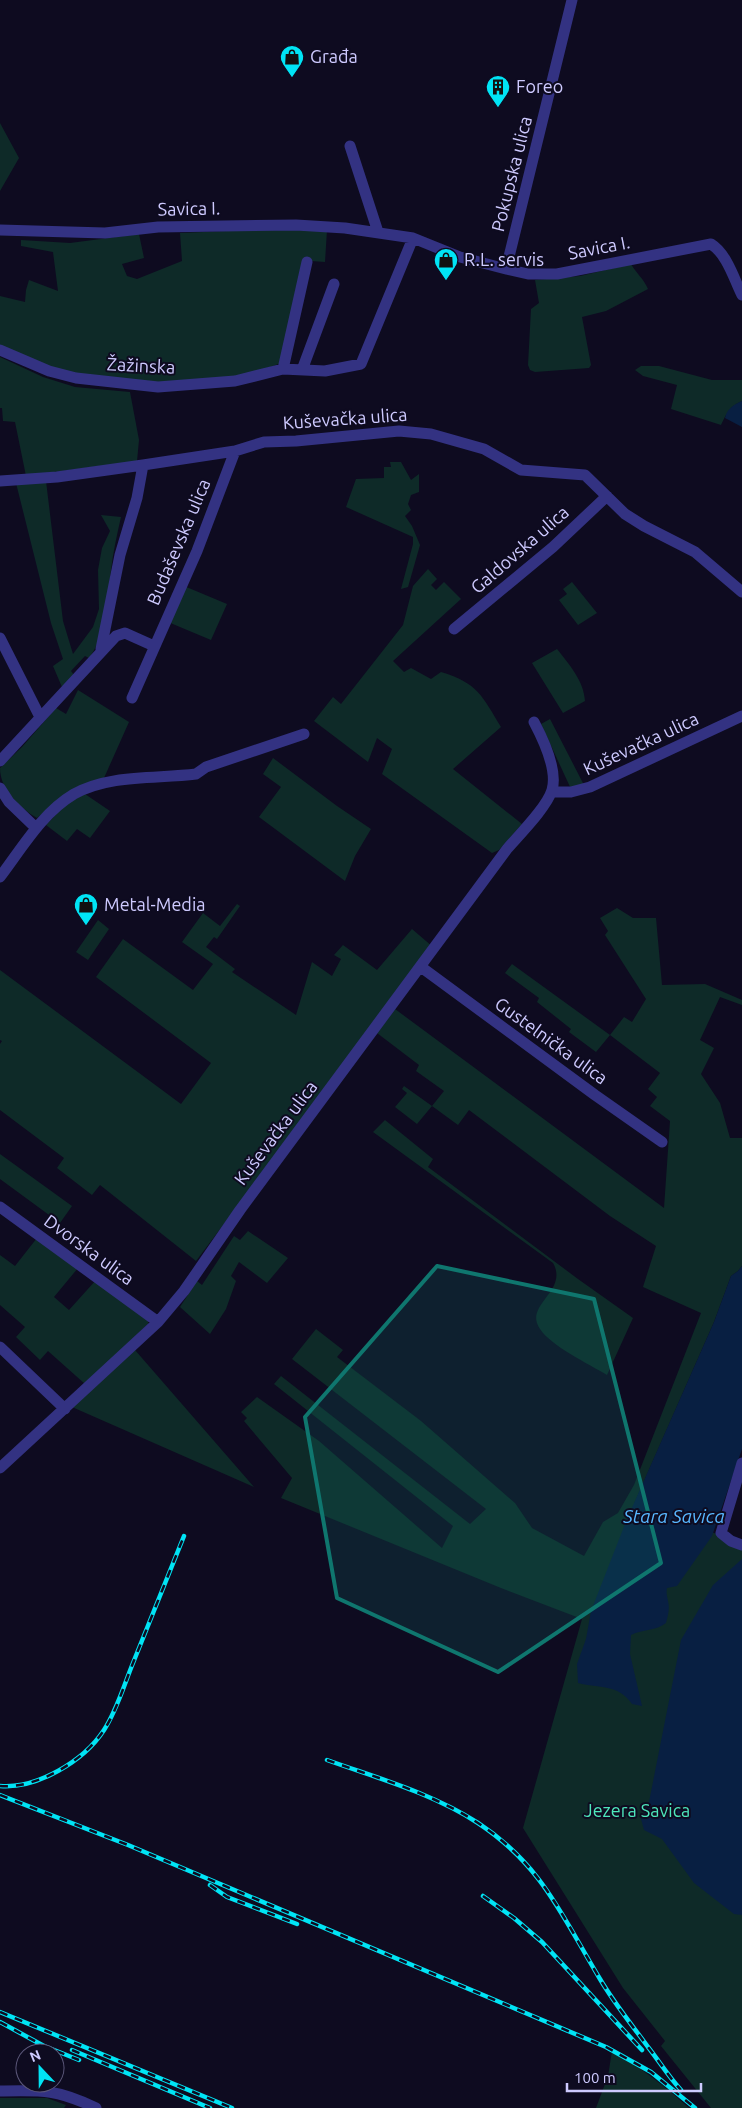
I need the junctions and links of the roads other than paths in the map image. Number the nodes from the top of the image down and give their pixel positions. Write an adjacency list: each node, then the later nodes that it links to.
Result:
1 (572, 0): 7 (street, Pokupska ulica)
2 (350, 146): 4 (street)
3 (0, 230): 4 (street, Savica I.)
4 (378, 232): 5 (street, Savica I.)
5 (413, 238): 7 (street, Savica I.); 12 (street, Žažinska)
6 (307, 262): 11 (street)
7 (506, 270): 9 (street, Savica I.)
8 (334, 284): 12 (street)
9 (742, 295)
10 (0, 350): 11 (street, Žažinska)
11 (283, 369): 12 (street, Žažinska)
12 (302, 370)
13 (235, 451): 14 (street, Kuševačka ulica); 16 (street, Kuševačka ulica); 20 (street, Budaševska ulica)
14 (143, 465): 15 (street, Kuševačka ulica); 21 (street)
15 (0, 481)
16 (607, 496): 17 (street, Kuševačka ulica); 18 (street, Galdovska ulica)
17 (742, 592)
18 (454, 629)
19 (0, 638): 24 (street)
20 (154, 646): 21 (street); 22 (street, Budaševska ulica)
21 (101, 651): 24 (street)
22 (132, 698)
23 (742, 716): 29 (street, Kuševačka ulica)
24 (40, 717): 27 (street)
25 (534, 722): 29 (street)
26 (304, 734): 30 (street)
27 (0, 761)
28 (0, 788): 30 (street)
29 (552, 792): 32 (street, Kuševačka ulica)
30 (36, 828): 31 (street)
31 (0, 877)
32 (421, 967): 33 (street, Gustelnička ulica); 35 (street, Kuševačka ulica)
33 (662, 1142)
34 (0, 1207): 35 (street, Dvorska ulica)
35 (158, 1322): 37 (street, Kuševačka ulica)
36 (0, 1347): 37 (street)
37 (65, 1409): 39 (street, Kuševačka ulica)
38 (742, 1463): 40 (street)
39 (0, 1468)
40 (742, 1545)
41 (0, 2091): 42 (street)
42 (96, 2108)

